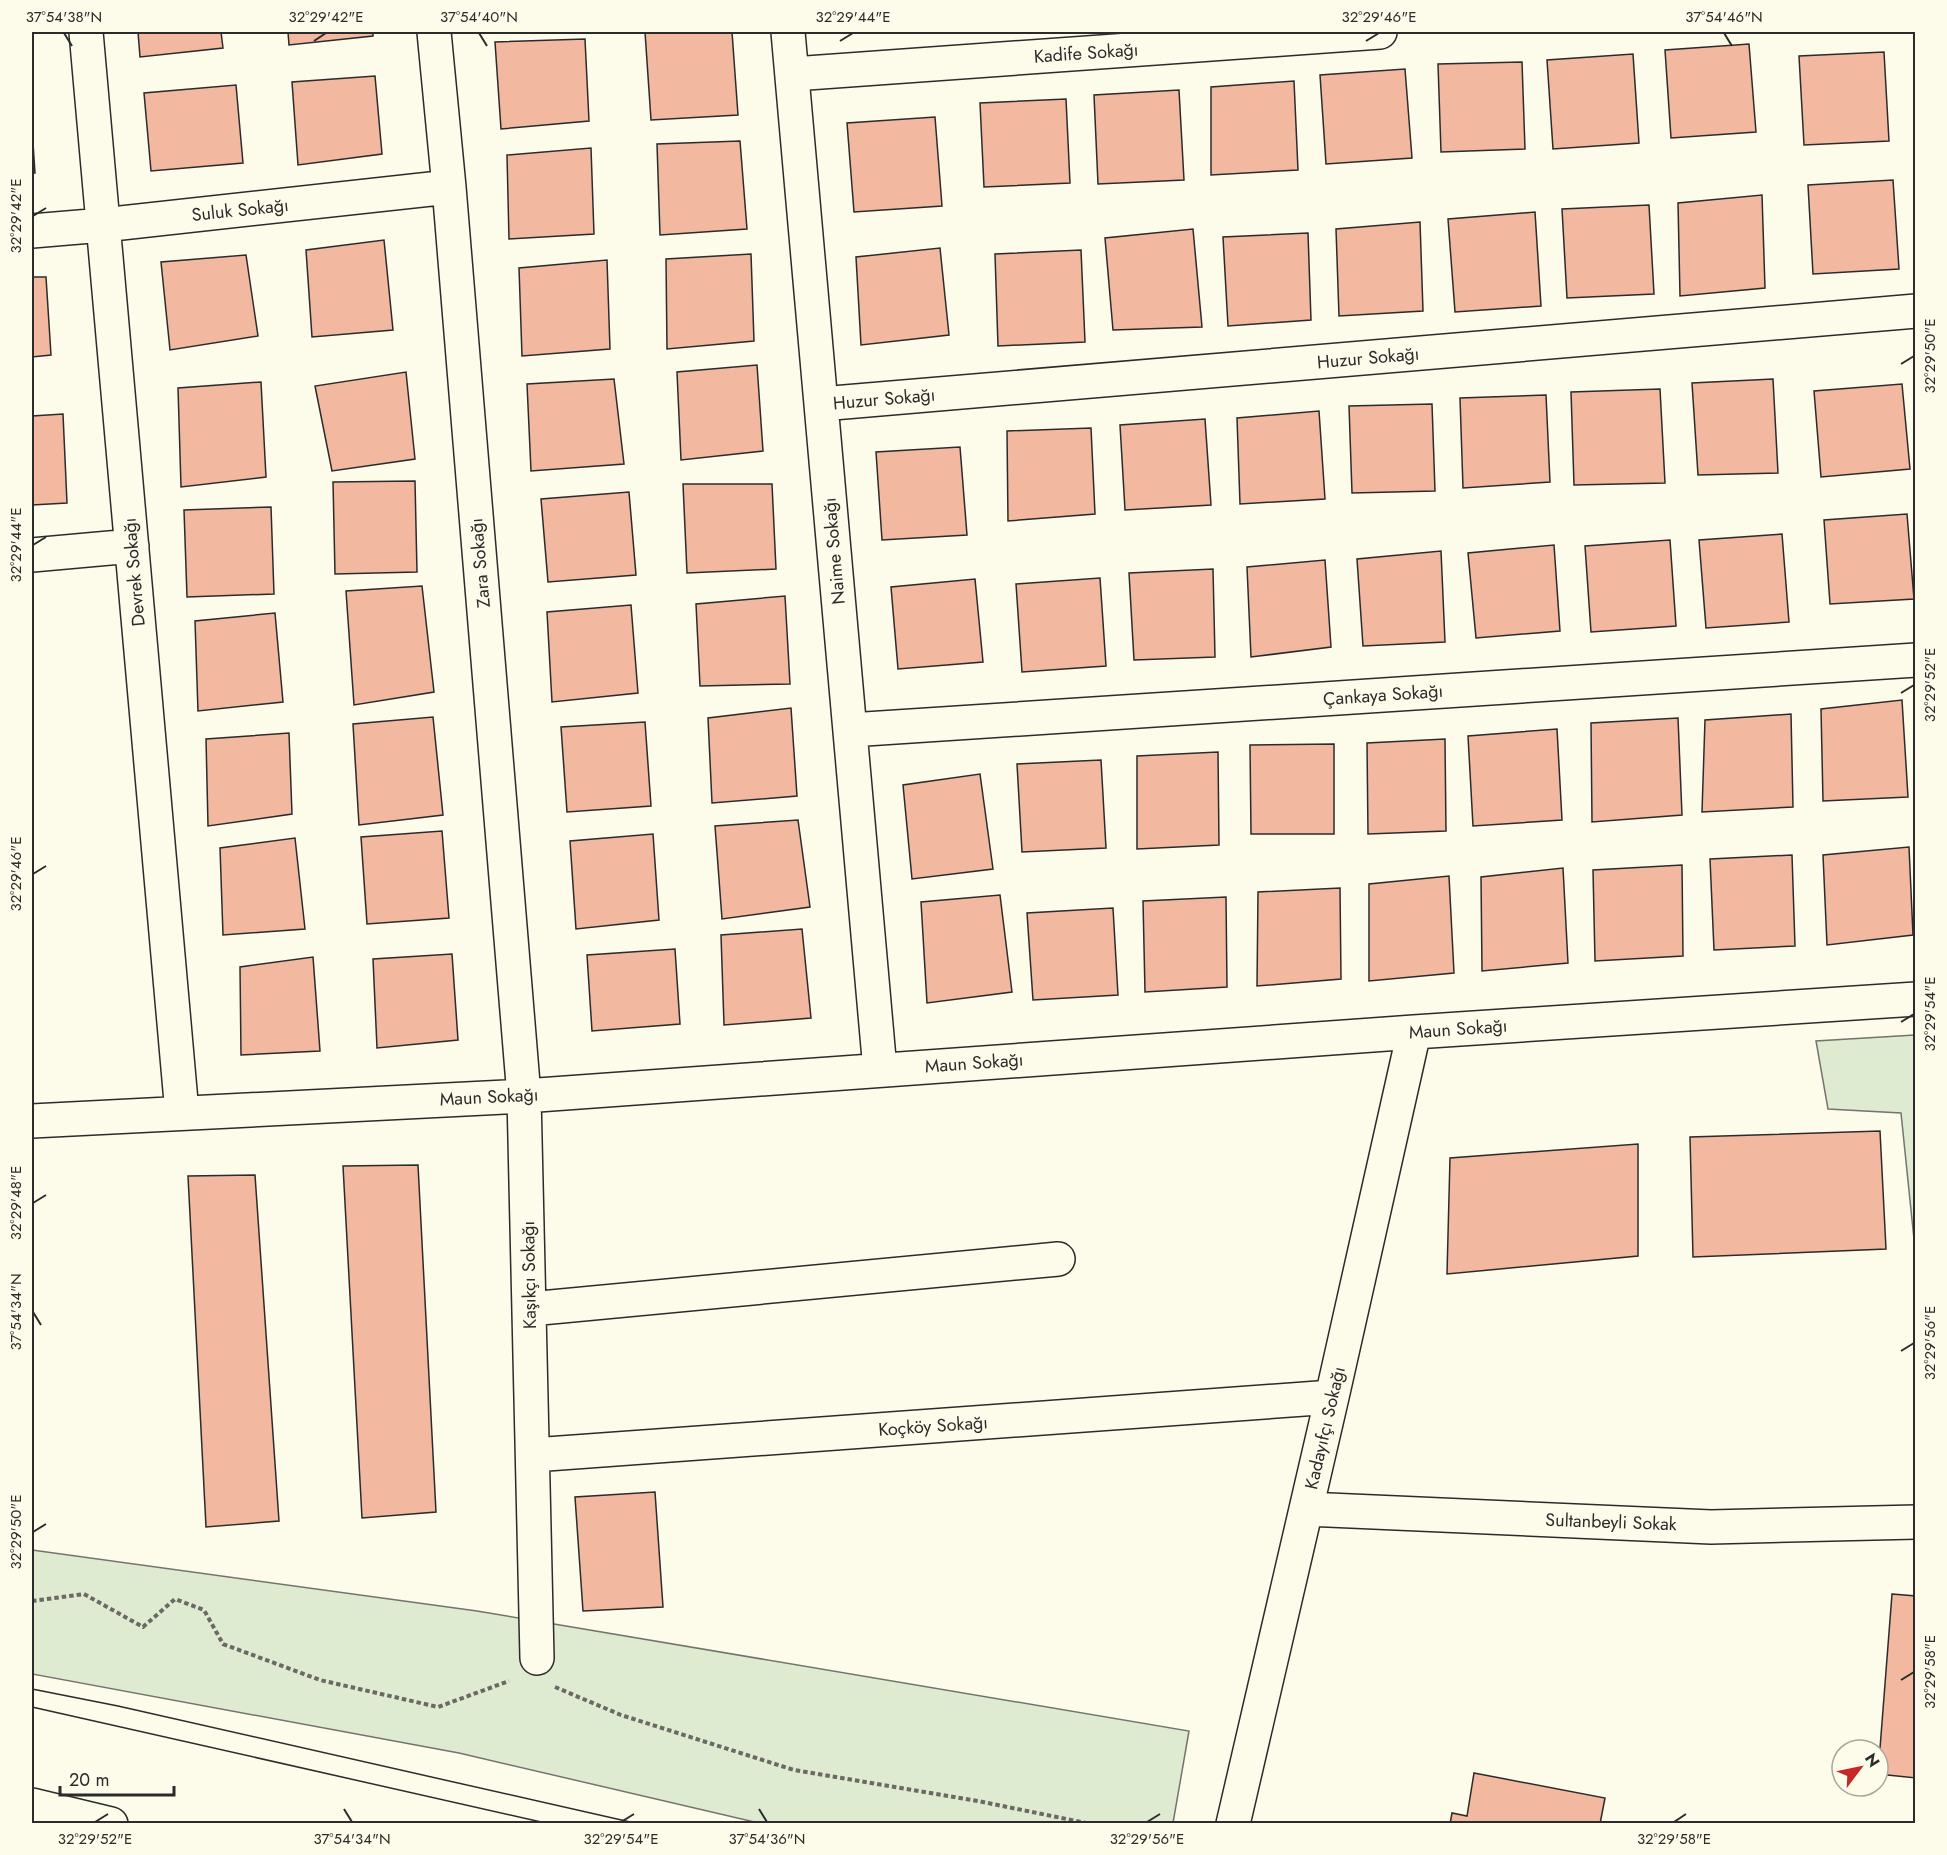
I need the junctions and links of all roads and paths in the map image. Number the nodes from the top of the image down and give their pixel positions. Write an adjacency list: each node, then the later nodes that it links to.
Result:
1 (86, 32): 7 (main road, Devrek Sokağı)
2 (434, 32): 6 (main road, Zara Sokağı)
3 (788, 32): 5 (main road, Naime Sokağı)
4 (1380, 32): 5 (main road, Kadife Sokağı)
5 (792, 74): 10 (main road, Naime Sokağı)
6 (449, 187): 7 (main road, Suluk Sokağı); 18 (main road, Zara Sokağı)
7 (103, 225): 8 (main road, Suluk Sokağı); 11 (main road, Devrek Sokağı)
8 (32, 231)
9 (1916, 311): 10 (main road, Huzur Sokağı)
10 (821, 404): 14 (main road, Naime Sokağı)
11 (132, 546): 12 (main road); 19 (main road, Devrek Sokağı)
12 (32, 555)
13 (1916, 660): 14 (main road, Çankaya Sokağı)
14 (850, 730): 17 (main road, Naime Sokağı)
15 (1916, 999): 16 (main road, Maun Sokağı)
16 (1414, 1032): 17 (main road, Maun Sokağı); 23 (main road, Kadayıfçı Sokağı)
17 (880, 1070): 18 (main road, Maun Sokağı)
18 (524, 1096): 19 (main road, Maun Sokağı); 22 (main road, Kaşıkçı Sokağı)
19 (182, 1113): 20 (main road, Maun Sokağı)
20 (32, 1121)
21 (1058, 1259): 22 (main road)
22 (530, 1309): 24 (main road, Kaşıkçı Sokağı)
23 (1332, 1397): 24 (main road, Koçköy Sokağı); 25 (main road, Kadayıfçı Sokağı)
24 (533, 1455): 28 (main road, Kaşıkçı Sokağı)
25 (1306, 1509): 26 (main road, Sultanbeyli Sokak); 32 (main road, Kadayıfçı Sokağı)
26 (1916, 1522)
27 (32, 1601): 28 (path)
28 (534, 1674): 31 (path)
29 (32, 1805): 30 (main road)
30 (111, 1824)
31 (1091, 1824)
32 (1233, 1824)

